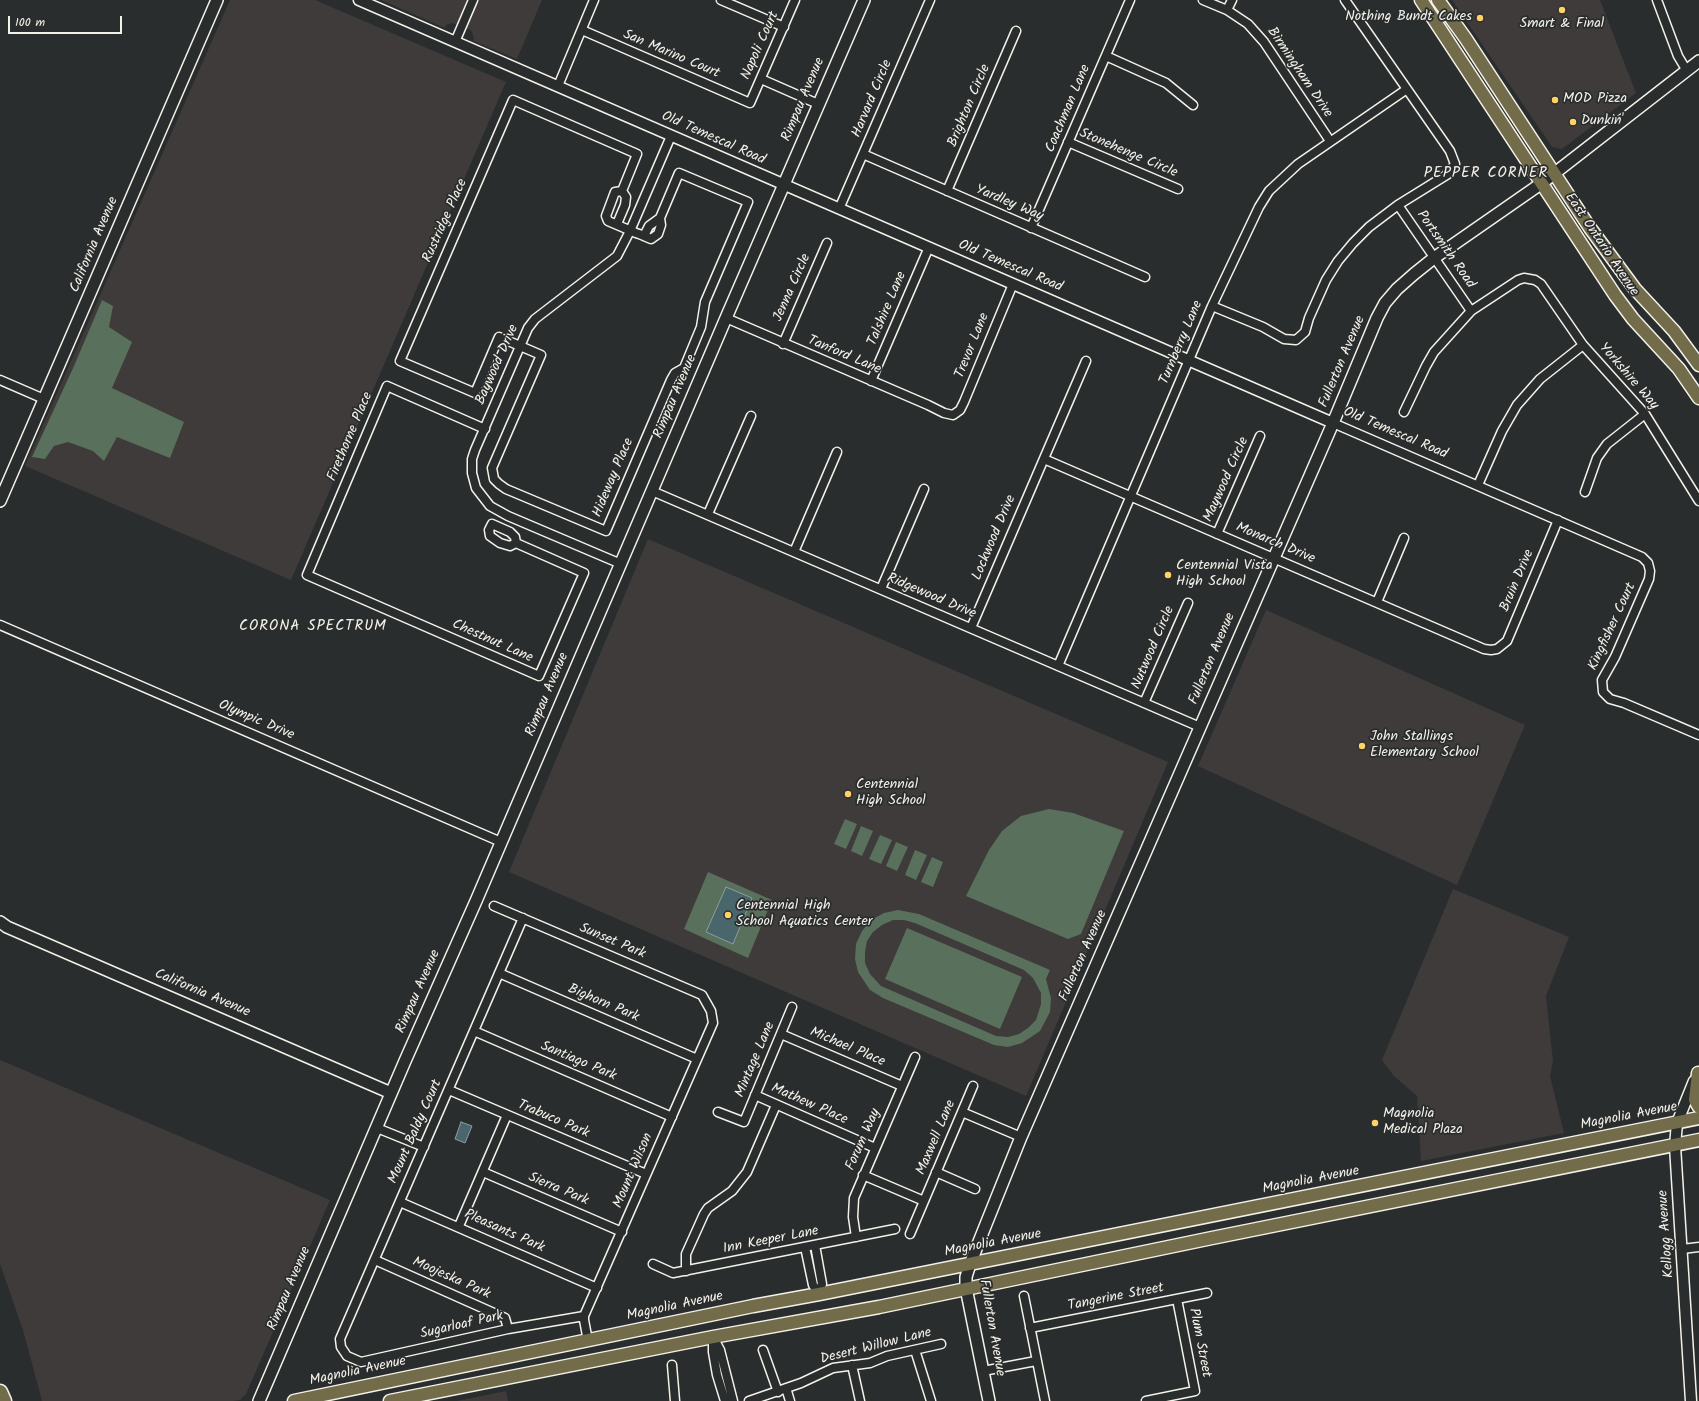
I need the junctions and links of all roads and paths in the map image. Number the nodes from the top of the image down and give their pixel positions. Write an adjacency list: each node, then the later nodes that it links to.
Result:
1 (217, 0): 62 (main road, California Avenue)
2 (359, 0): 20 (street, Old Temescal Road)
3 (473, 0): 20 (street)
4 (594, 0): 18 (street)
5 (721, 0): 17 (street)
6 (795, 0): 17 (street, Napoli Court)
7 (864, 0): 28 (main road, Rimpau Avenue)
8 (930, 0): 33 (street, Harvard Circle)
9 (1130, 0): 21 (street, Coachman Lane)
10 (1203, 0): 16 (street, Birmingham Drive)
11 (1232, 0): 16 (street)
12 (1345, 0): 26 (street)
13 (1421, 0): 35 (main road, East Ontario Avenue)
14 (1435, 0): 34 (main road, East Ontario Avenue)
15 (1657, 0): 23 (street)
16 (1227, 10): 31 (street, Birmingham Drive)
17 (784, 27): 24 (street, Napoli Court)
18 (582, 30): 25 (street); 27 (street, San Marino Court)
19 (1016, 31): 39 (street, Brighton Circle)
20 (455, 42): 25 (street, Old Temescal Road)
21 (1106, 56): 29 (street); 32 (street, Coachman Lane)
22 (1699, 61): 23 (main road, Fullerton Avenue)
23 (1686, 70): 34 (main road, Fullerton Avenue)
24 (761, 79): 27 (street, Napoli Court); 28 (street)
25 (558, 86): 30 (street, Old Temescal Road)
26 (1407, 89): 31 (street, Turnberry Lane); 40 (street)
27 (750, 103)
28 (818, 104): 36 (main road, Rimpau Avenue)
29 (1193, 105)
30 (671, 136): 36 (street, Old Temescal Road); 44 (street, Baywood Drive)
31 (1330, 141): 50 (street, Turnberry Lane)
32 (1068, 142): 37 (street, Stonehenge Circle); 43 (street, Coachman Lane)
33 (863, 154): 39 (street, Yardley Way); 41 (street, Harvard Circle)
34 (1554, 173): 35 (main road, Fullerton Avenue); 58 (main road, East Ontario Avenue)
35 (1542, 183): 47 (main road, Fullerton Avenue); 61 (main road, East Ontario Avenue)
36 (784, 185): 41 (street, Old Temescal Road); 52 (main road, Rimpau Avenue)
37 (1178, 189)
38 (622, 191): 42 (street, Rustridge Place); 42 (street, Rustridge Place); 55 (street, Rustridge Place)
39 (947, 191): 43 (street, Yardley Way)
40 (1398, 205): 47 (street, Portsmith Road); 50 (street)
41 (839, 209): 46 (street, Old Temescal Road)
42 (616, 224): 44 (street)
43 (1031, 228): 48 (street, Yardley Way)
44 (630, 230): 55 (street, Baywood Drive); 55 (street, Hideway Place)
45 (827, 243): 53 (street, Jenna Circle)
46 (929, 247): 49 (street, Old Temescal Road); 60 (street, Talshire Lane)
47 (1434, 258): 51 (street, Portsmith Road); 67 (main road, Fullerton Avenue)
48 (1145, 277)
49 (1013, 284): 56 (street, Old Temescal Road); 65 (street, Trevor Lane)
50 (1212, 306): 56 (street, Turnberry Lane)
51 (1471, 311): 54 (street, Yorkshire Way); 63 (street)
52 (726, 318): 53 (street, Tanford Lane); 74 (main road, Rimpau Avenue)
53 (783, 344): 60 (street, Tanford Lane)
54 (1583, 345): 64 (street, Yorkshire Way); 72 (street)
55 (520, 346): 68 (street, Baywood Drive)
56 (1189, 360): 67 (street, Old Temescal Road); 76 (street, Turnberry Lane)
57 (1086, 362): 71 (street, Lockwood Drive)
58 (1699, 365)
59 (0, 380): 62 (street)
60 (871, 381): 65 (street, Tanford Lane)
61 (1699, 398)
62 (44, 399): 77 (main road, California Avenue)
63 (1404, 412)
64 (1645, 414): 75 (street); 78 (street, Yorkshire Way)
65 (953, 415)
66 (751, 416): 80 (street)
67 (1333, 423): 72 (street, Old Temescal Road); 87 (main road, Fullerton Avenue)
68 (485, 428): 79 (street, Baywood Drive); 90 (street, Firethorne Place)
69 (1260, 436): 83 (street, Maywood Circle)
70 (837, 452): 86 (street)
71 (1044, 459): 76 (street, Monarch Drive); 95 (street, Lockwood Drive)
72 (1478, 485): 81 (street, Old Temescal Road)
73 (924, 489): 91 (street)
74 (652, 491): 80 (street, Ridgewood Drive); 89 (main road, Rimpau Avenue)
75 (1585, 492)
76 (1131, 496): 83 (street, Monarch Drive); 97 (street, Turnberry Lane)
77 (0, 501)
78 (1699, 501)
79 (499, 511): 82 (street); 89 (street, Baywood Drive)
80 (708, 514): 86 (street, Ridgewood Drive)
81 (1558, 520): 88 (street, Old Temescal Road); 96 (street, Bruin Drive)
82 (492, 524): 85 (street, Chestnut Lane); 85 (street, Chestnut Lane)
83 (1217, 534): 87 (street, Monarch Drive)
84 (1404, 538): 92 (street)
85 (516, 543): 90 (street, Chestnut Lane)
86 (794, 552): 91 (street, Ridgewood Drive)
87 (1273, 558): 92 (street, Monarch Drive); 99 (main road, Fullerton Avenue)
88 (1648, 563): 100 (street, Kingfisher Court)
89 (621, 564): 101 (main road, Rimpau Avenue)
90 (307, 575)
91 (881, 589): 95 (street, Ridgewood Drive)
92 (1377, 602): 96 (street, Monarch Drive)
93 (1188, 603): 98 (street, Nutwood Circle)
94 (0, 625): 101 (street, Olympic Drive)
95 (970, 628): 97 (street, Ridgewood Drive)
96 (1498, 649)
97 (1058, 666): 98 (street, Ridgewood Drive)
98 (1144, 703): 99 (street, Ridgewood Drive)
99 (1200, 727): 127 (main road, Fullerton Avenue)
100 (1699, 735)
101 (501, 842): 116 (main road, Rimpau Avenue)
102 (494, 906): 103 (street, Sunset Park)
103 (523, 918): 105 (street, Mount Baldy Court); 107 (street, Sunset Park)
104 (0, 922): 116 (main road, California Avenue)
105 (499, 973): 108 (street, Mount Baldy Court); 111 (street, Bighorn Park)
106 (792, 1007): 109 (street, Mintage Lane)
107 (711, 1011): 111 (street, Mount Wilson)
108 (474, 1031): 115 (street, Mount Baldy Court); 123 (street, Santiago Park)
109 (781, 1034): 113 (street, Michael Place); 117 (street, Mintage Lane)
110 (915, 1057): 113 (street, Forum Way)
111 (697, 1059): 123 (street, Mount Wilson)
112 (1698, 1072): 119 (main road); 125 (street, Kellogg Avenue)
113 (902, 1086): 131 (street, Forum Way)
114 (973, 1086): 121 (street, Maxwell Lane)
115 (449, 1090): 122 (street, Trabuco Park); 130 (street, Mount Baldy Court)
116 (391, 1093): 126 (main road, Rimpau Avenue)
117 (755, 1095): 118 (street, Mathew Place); 120 (street, Mintage Lane)
118 (776, 1104): 131 (street, Mathew Place); 155 (street)
119 (1699, 1107)
120 (718, 1112)
121 (962, 1112): 127 (street); 133 (street, Maxwell Lane)
122 (507, 1115): 132 (street); 134 (street, Trabuco Park)
123 (672, 1117): 134 (street, Mount Wilson)
124 (1699, 1118): 125 (main road, Magnolia Avenue)
125 (1677, 1123): 129 (street, Kellogg Avenue); 136 (main road, Magnolia Avenue)
126 (377, 1128): 130 (street); 182 (main road, Rimpau Avenue)
127 (1021, 1137): 154 (main road, Fullerton Avenue)
128 (1699, 1140): 129 (main road)
129 (1675, 1146): 138 (main road); 150 (street, Kellogg Avenue)
130 (424, 1147): 140 (street, Mount Baldy Court)
131 (875, 1148): 135 (street, Forum Way)
132 (483, 1172): 141 (street); 143 (street, Sierra Park)
133 (936, 1172): 137 (street); 139 (street, Maxwell Lane)
134 (646, 1174): 143 (street, Mount Wilson)
135 (863, 1175): 139 (street); 146 (street, Forum Way)
136 (1411, 1176): 138 (main road); 145 (main road, Magnolia Avenue)
137 (975, 1189)
138 (1416, 1197): 151 (main road)
139 (924, 1201): 144 (street)
140 (400, 1202): 141 (street, Pleasants Park); 152 (street, Mount Baldy Court)
141 (459, 1226): 156 (street, Pleasants Park)
142 (895, 1229): 146 (street, Inn Keeper Lane)
143 (622, 1232): 156 (street, Mount Wilson)
144 (910, 1234)
145 (1119, 1234): 151 (main road); 154 (main road, Magnolia Avenue)
146 (856, 1237): 147 (street, Inn Keeper Lane)
147 (815, 1245): 148 (street, Inn Keeper Lane); 159 (street)
148 (806, 1247): 155 (street, Inn Keeper Lane); 159 (street)
149 (1699, 1247): 150 (street)
150 (1682, 1249): 195 (street, Kellogg Avenue)
151 (1123, 1256): 157 (main road)
152 (375, 1260): 166 (street, Moojeska Park); 172 (street, Mount Baldy Court)
153 (653, 1264): 155 (street, Inn Keeper Lane)
154 (970, 1264): 157 (main road, Fullerton Avenue); 159 (main road, Magnolia Avenue)
155 (686, 1271)
156 (597, 1288): 162 (street, Mount Wilson)
157 (966, 1288): 164 (main road); 176 (main road, Fullerton Avenue)
158 (1207, 1293): 161 (street, Tangerine Street)
159 (819, 1294): 163 (main road, Magnolia Avenue); 164 (main road)
160 (1024, 1296): 165 (street)
161 (1177, 1299): 165 (street, Tangerine Street); 194 (street, Plum Street)
162 (584, 1316): 166 (street, Sugarloaf Park); 168 (street)
163 (708, 1316): 167 (main road); 168 (main road, Magnolia Avenue)
164 (824, 1316): 167 (main road)
165 (1030, 1328): 173 (street)
166 (508, 1329): 172 (street, Sugarloaf Park)
167 (713, 1337): 180 (main road); 186 (street); 187 (street)
168 (588, 1341): 177 (main road, Magnolia Avenue)
169 (941, 1344): 171 (street, Desert Willow Lane)
170 (763, 1350): 178 (street)
171 (915, 1350): 175 (street, Desert Willow Lane); 191 (street)
172 (347, 1356)
173 (1036, 1361): 176 (street); 193 (street)
174 (672, 1365): 185 (street)
175 (852, 1365): 178 (street, Desert Willow Lane); 190 (street)
176 (983, 1371): 192 (main road, Fullerton Avenue)
177 (410, 1376): 180 (main road); 183 (main road, Magnolia Avenue)
178 (782, 1390): 188 (street, Desert Willow Lane); 189 (street)
179 (0, 1392): 181 (highway)
180 (416, 1396): 184 (main road)
181 (4, 1401)
182 (259, 1401)
183 (294, 1401)
184 (390, 1401)
185 (675, 1401)
186 (725, 1401)
187 (733, 1401)
188 (749, 1401)
189 (790, 1401)
190 (860, 1401)
191 (931, 1401)
192 (989, 1401)
193 (1045, 1401)
194 (1146, 1401)
195 (1691, 1401)

